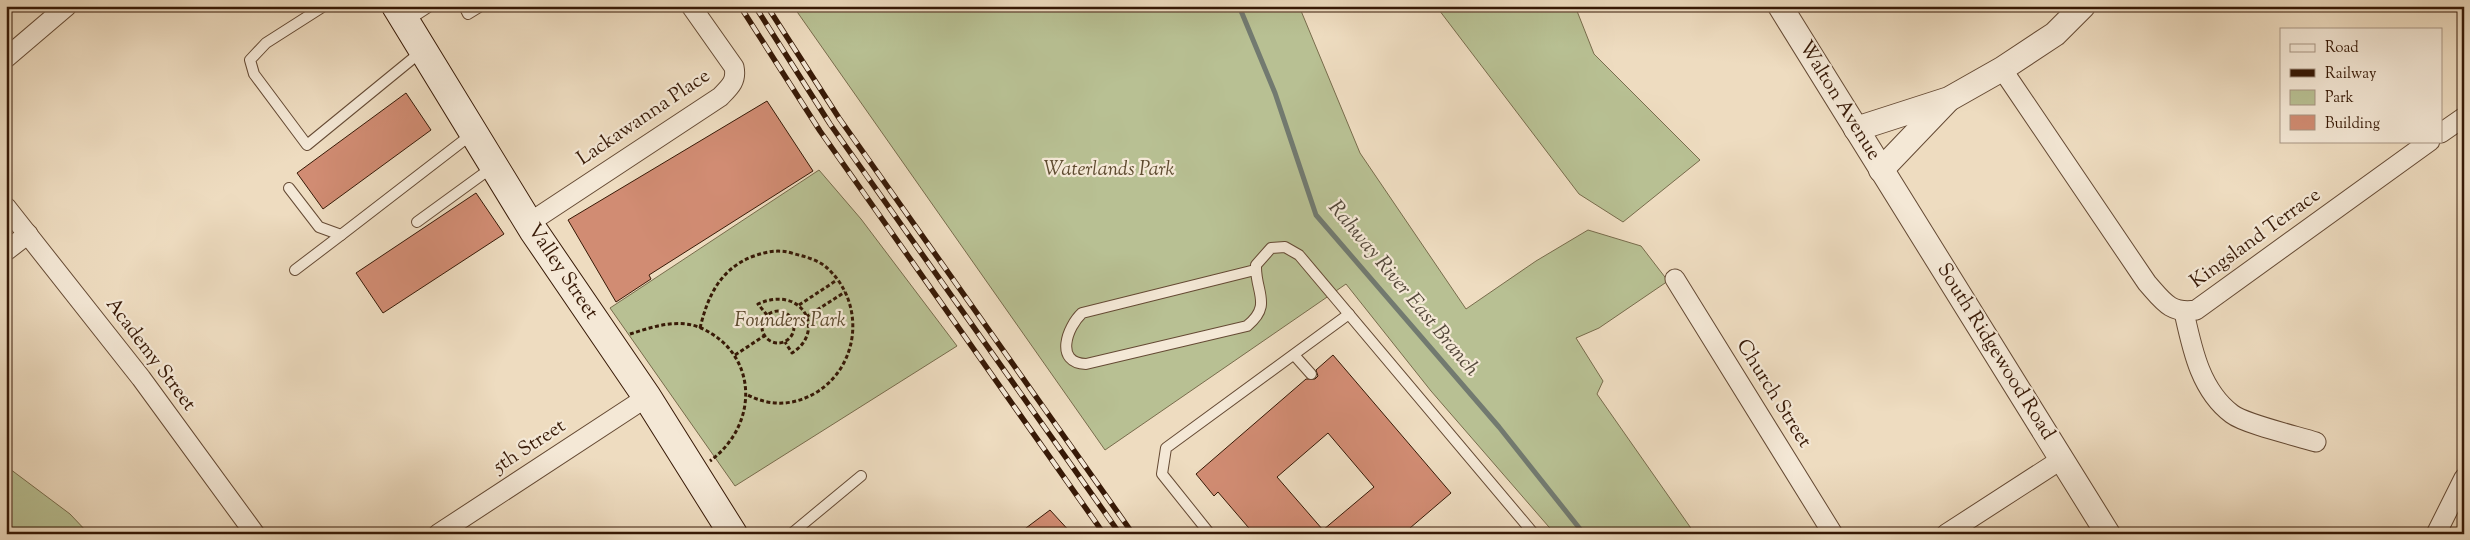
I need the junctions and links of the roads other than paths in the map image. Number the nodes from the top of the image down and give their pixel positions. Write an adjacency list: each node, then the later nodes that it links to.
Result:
1 (67, 6): 11 (street)
2 (324, 6): 10 (lane)
3 (430, 6): 9 (lane)
4 (464, 6): 5 (lane)
5 (481, 6)
6 (691, 6): 24 (street, Lackawanna Place)
7 (1780, 6): 15 (street, Walton Avenue)
8 (2084, 6): 12 (street)
9 (401, 14): 10 (main road, Valley Street)
10 (424, 49): 16 (main road, Valley Street)
11 (6, 58)
12 (2002, 69): 13 (street); 31 (street, Kingsland Terrace)
13 (1949, 99): 15 (street); 20 (street)
14 (2464, 116): 17 (street)
15 (1856, 129): 20 (street, Walton Avenue)
16 (475, 132): 19 (main road, Valley Street); 26 (lane)
17 (2442, 132)
18 (2429, 142): 31 (street, Kingsland Terrace)
19 (495, 166): 23 (lane); 24 (main road, Valley Street)
20 (1881, 170): 37 (street, South Ridgewood Road)
21 (289, 188): 26 (lane)
22 (6, 207): 25 (street, Academy Street)
23 (417, 222)
24 (529, 223): 35 (main road, Valley Street)
25 (28, 234): 27 (street); 40 (street, Academy Street)
26 (341, 235): 28 (lane)
27 (6, 251)
28 (295, 270)
29 (1256, 270): 29 (lane); 32 (lane)
30 (1675, 279): 46 (street, Church Street)
31 (2184, 312): 36 (street)
32 (1349, 314): 33 (lane); 45 (lane)
33 (1295, 356): 34 (lane); 44 (lane)
34 (1311, 374)
35 (647, 397): 41 (street, 5th Street); 42 (main road, Valley Street)
36 (2316, 442)
37 (2062, 460): 47 (street); 48 (street, South Ridgewood Road)
38 (861, 476): 43 (lane)
39 (2464, 478): 49 (street)
40 (255, 534)
41 (438, 534)
42 (733, 534)
43 (790, 534)
44 (1210, 534)
45 (1534, 534)
46 (1833, 534)
47 (1946, 534)
48 (2108, 534)
49 (2436, 534)

